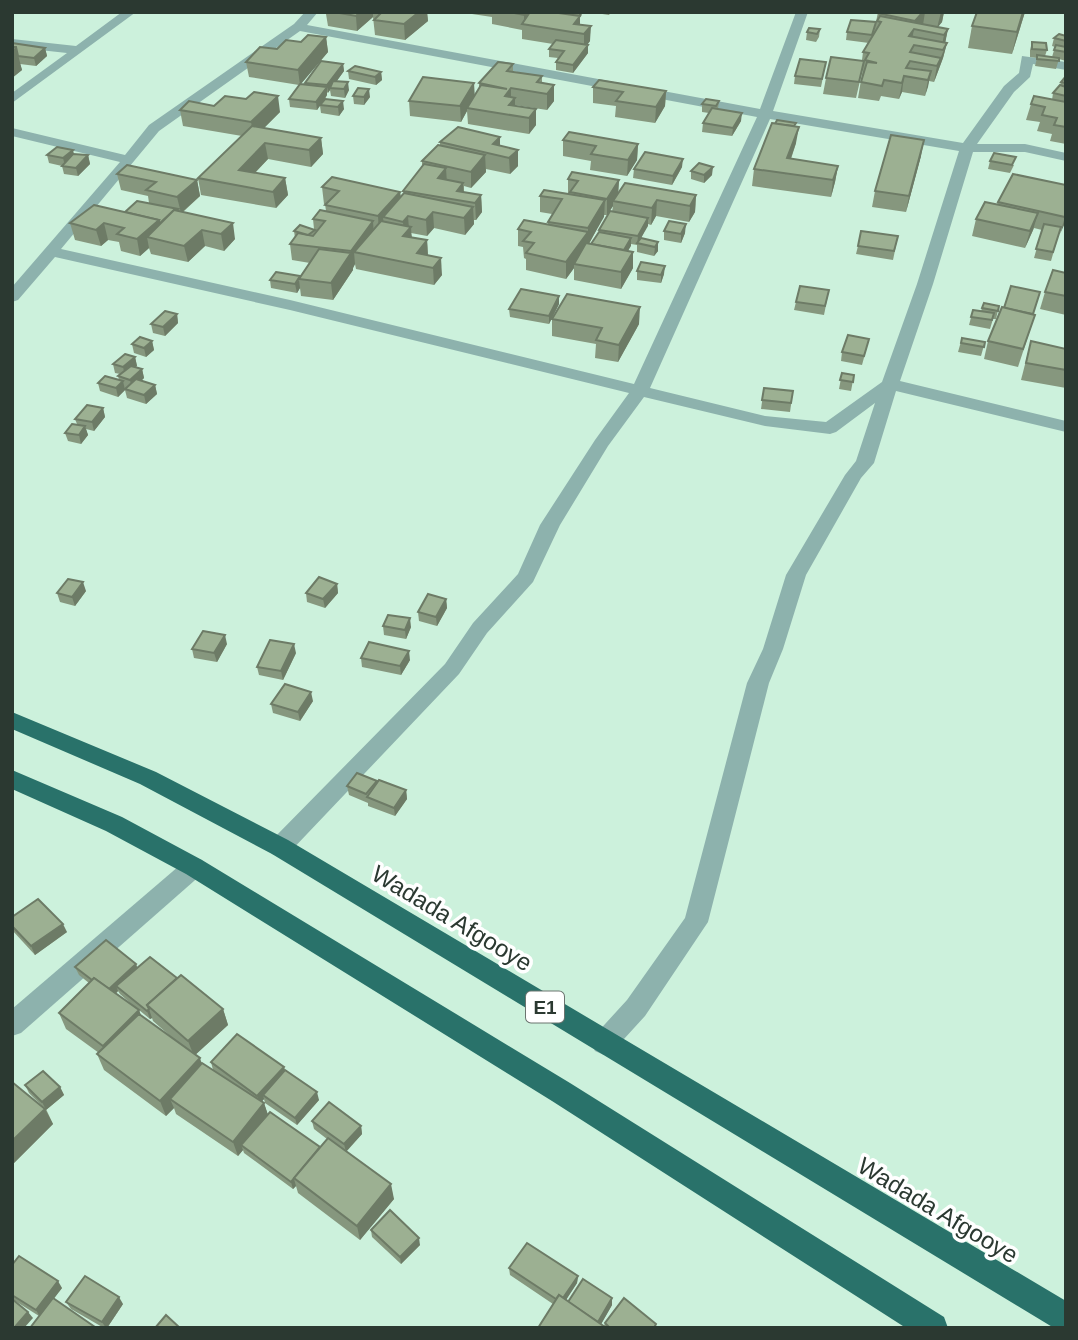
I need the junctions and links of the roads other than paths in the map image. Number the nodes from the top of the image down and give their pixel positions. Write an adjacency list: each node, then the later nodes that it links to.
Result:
1 (130, 12): 6 (street)
2 (312, 12): 4 (street)
3 (802, 12): 9 (street)
4 (298, 27): 9 (street); 13 (street)
5 (12, 43): 6 (street)
6 (79, 50): 8 (street)
7 (1066, 66): 11 (street)
8 (12, 99)
9 (765, 114): 11 (street); 17 (street)
10 (12, 132): 13 (street)
11 (967, 148): 12 (street); 16 (street)
12 (1066, 157)
13 (127, 160): 14 (street)
14 (52, 252): 15 (street); 17 (street)
15 (12, 297)
16 (890, 384): 17 (street); 18 (street); 24 (street)
17 (639, 392): 21 (street)
18 (1066, 427)
19 (12, 720): 21 (highway, Wadada Afgooye / E1)
20 (12, 779): 22 (highway)
21 (280, 847): 24 (highway, Wadada Afgooye / E1)
22 (194, 867): 23 (street); 26 (highway)
23 (12, 1025)
24 (604, 1043): 25 (highway, Wadada Afgooye / E1)
25 (1066, 1318)
26 (933, 1328)

